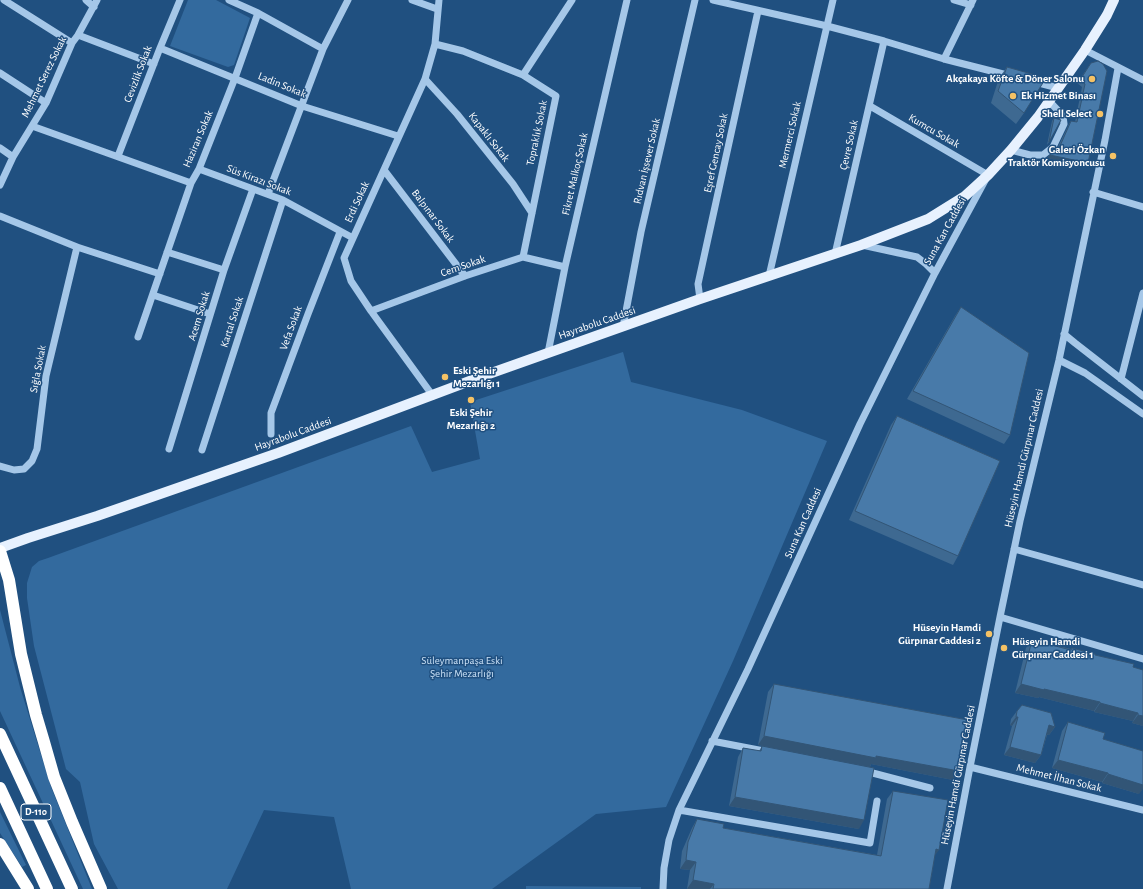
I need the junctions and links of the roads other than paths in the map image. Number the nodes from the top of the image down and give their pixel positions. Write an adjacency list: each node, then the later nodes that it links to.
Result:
1 (4, 0): 23 (street)
2 (86, 0): 15 (street)
3 (180, 0): 25 (street, Cevizlik Sokak)
4 (229, 0): 19 (street)
5 (348, 0): 26 (street)
6 (412, 0): 17 (street)
7 (439, 0): 17 (street, Erdi Sokak)
8 (572, 0): 32 (street)
9 (627, 0): 68 (street, Fikret Malkoç Sokak)
10 (695, 0): 80 (street, Rıdvan İşsever Sokak)
11 (713, 0): 18 (street)
12 (833, 0): 20 (street, Mermerci Sokak)
13 (954, 0): 16 (street)
14 (1114, 0): 27 (main road, Hayrabolu Caddesi)
15 (96, 3): 21 (street, Mehmet Serez Sokak)
16 (972, 3): 28 (street)
17 (437, 9): 24 (street, Erdi Sokak)
18 (758, 11): 20 (street); 76 (street, Eşref Gencay Sokak)
19 (258, 13): 26 (street); 33 (street, Haziran Sokak)
20 (827, 26): 22 (street); 73 (street, Mermerci Sokak)
21 (78, 35): 23 (street, Mehmet Serez Sokak); 29 (street)
22 (884, 41): 28 (street); 42 (street, Çevre Sokak)
23 (72, 43): 40 (street, Mehmet Serez Sokak)
24 (435, 44): 32 (street, Topraklık Sokak); 35 (street, Erdi Sokak)
25 (160, 48): 29 (street, Cevizlik Sokak); 33 (street, Ladin Sokak)
26 (324, 49): 41 (street)
27 (1085, 50): 30 (street); 38 (main road, Hayrabolu Caddesi)
28 (944, 59): 34 (street)
29 (154, 64): 48 (street, Cevizlik Sokak)
30 (1118, 68): 37 (street); 55 (street, Hüseyin Hamdi Gürpınar Caddesi)
31 (0, 73): 40 (street)
32 (523, 75): 59 (street, Topraklık Sokak)
33 (235, 78): 41 (street, Ladin Sokak); 49 (street, Haziran Sokak)
34 (1020, 78)
35 (425, 79): 44 (street, Erdi Sokak); 59 (street, Kapaklı Sokak)
36 (1028, 80): 38 (street)
37 (1143, 80)
38 (1058, 88): 39 (main road, Hayrabolu Caddesi)
39 (1049, 101): 46 (main road, Hayrabolu Caddesi); 46 (street)
40 (46, 103): 43 (street, Mehmet Serez Sokak)
41 (302, 106): 44 (street, Ladin Sokak); 56 (street)
42 (870, 106): 51 (street, Kumcu Sokak); 66 (street, Çevre Sokak)
43 (32, 126): 47 (street, Mehmet Serez Sokak); 48 (street)
44 (398, 136): 50 (street, Erdi Sokak)
45 (0, 148): 47 (street)
46 (1011, 150): 51 (main road, Hayrabolu Caddesi)
47 (13, 156): 53 (street, Mehmet Serez Sokak)
48 (118, 156): 52 (street)
49 (199, 169): 52 (street, Haziran Sokak); 54 (street, Süs Kirazı Sokak)
50 (384, 170): 62 (street, Erdi Sokak); 72 (street, Balpınar Sokak)
51 (988, 175): 63 (main road, Hayrabolu Caddesi); 70 (street, Suna Kan Caddesi)
52 (191, 183): 65 (street, Haziran Sokak)
53 (0, 184)
54 (253, 190): 56 (street, Süs Kirazı Sokak); 69 (street, Acem Sokak)
55 (1093, 192): 58 (street); 81 (street, Hüseyin Hamdi Gürpınar Caddesi)
56 (268, 194): 57 (street, Süs Kirazı Sokak)
57 (283, 200): 61 (street, Süs Kirazı Sokak); 91 (street, Kartal Sokak)
58 (1143, 207)
59 (532, 213): 67 (street, Topraklık Sokak)
60 (0, 216): 64 (street)
61 (340, 232): 62 (street, Süs Kirazı Sokak); 89 (street, Vefa Sokak)
62 (353, 238): 78 (street, Erdi Sokak)
63 (861, 245): 66 (main road, Hayrabolu Caddesi); 70 (street)
64 (77, 247): 71 (street); 92 (street, Sığla Sokak)
65 (167, 252): 69 (street); 71 (street, Haziran Sokak)
66 (835, 254): 73 (main road, Hayrabolu Caddesi)
67 (523, 257): 68 (street); 72 (street, Cem Sokak)
68 (565, 267): 83 (street, Fikret Malkoç Sokak)
69 (224, 270): 79 (street, Acem Sokak)
70 (935, 273): 100 (street, Suna Kan Caddesi)
71 (160, 274): 75 (street, Haziran Sokak)
72 (465, 276): 78 (street, Cem Sokak)
73 (769, 276): 76 (main road, Hayrabolu Caddesi)
74 (1143, 292): 77 (street)
75 (153, 295): 79 (street); 82 (street, Haziran Sokak)
76 (700, 299): 80 (main road, Hayrabolu Caddesi)
77 (1141, 309): 85 (street)
78 (370, 311): 86 (street, Erdi Sokak)
79 (210, 314): 90 (street, Acem Sokak)
80 (623, 327): 83 (main road, Hayrabolu Caddesi)
81 (1064, 334): 84 (street, Hüseyin Hamdi Gürpınar Caddesi); 85 (street)
82 (138, 337)
83 (548, 353): 86 (main road, Hayrabolu Caddesi)
84 (1059, 360): 88 (street); 94 (street, Hüseyin Hamdi Gürpınar Caddesi)
85 (1121, 379): 87 (street)
86 (433, 396): 93 (main road, Hayrabolu Caddesi)
87 (1143, 396)
88 (1143, 414)
89 (271, 434)
90 (169, 449)
91 (202, 450)
92 (0, 466)
93 (0, 548)
94 (1014, 549): 96 (street); 97 (street, Hüseyin Hamdi Gürpınar Caddesi)
95 (0, 551): 113 (highway)
96 (1143, 586)
97 (1000, 617): 98 (street); 102 (street, Hüseyin Hamdi Gürpınar Caddesi)
98 (1143, 659)
99 (0, 734): 112 (highway, D-110)
100 (712, 741): 101 (street); 107 (street, Suna Kan Caddesi)
101 (774, 753)
102 (970, 767): 108 (street, Mehmet İlhan Sokak); 115 (street, Hüseyin Hamdi Gürpınar Caddesi)
103 (858, 770): 105 (street)
104 (0, 788): 111 (highway, D-110)
105 (930, 788)
106 (877, 801): 107 (street)
107 (679, 810): 114 (street, Suna Kan Caddesi)
108 (1143, 810)
109 (0, 844): 110 (highway)
110 (28, 889)
111 (47, 889)
112 (72, 889)
113 (101, 889)
114 (663, 889)
115 (947, 889)

